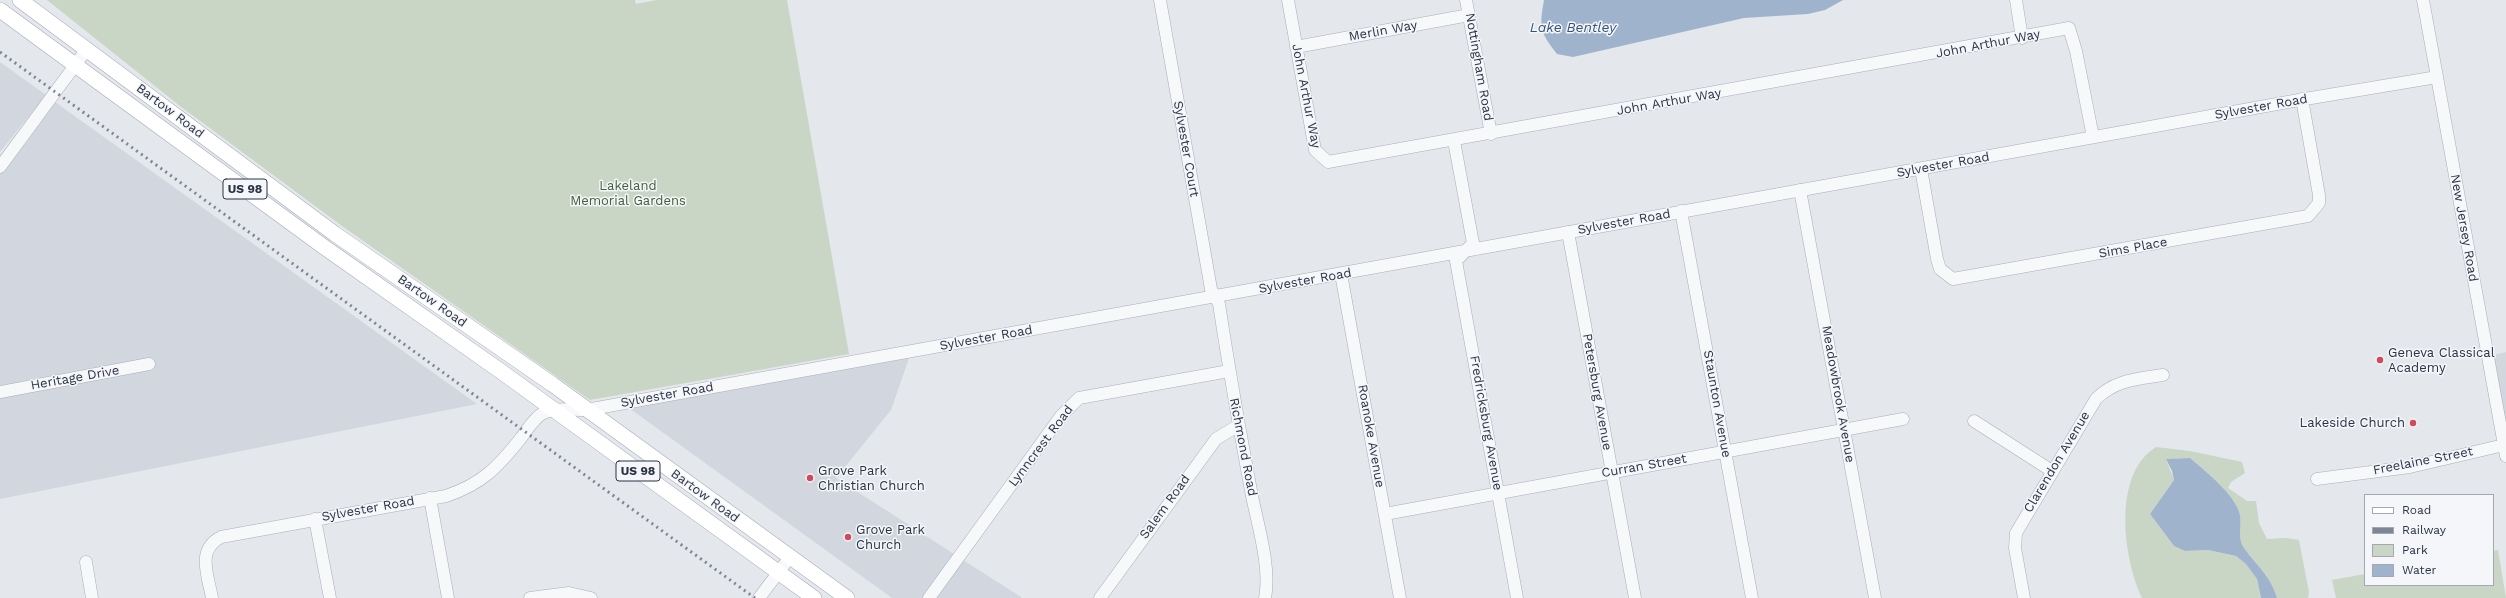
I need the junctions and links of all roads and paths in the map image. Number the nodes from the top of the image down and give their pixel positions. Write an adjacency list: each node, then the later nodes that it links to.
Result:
1 (20, 0): 11 (main road, Bartow Road / US 98)
2 (1160, 0): 25 (street, Sylvester Court)
3 (1288, 0): 10 (street, John Arthur Way)
4 (1466, 0): 8 (street, Nottingham Road)
5 (2016, 0): 9 (street)
6 (2423, 0): 13 (street, New Jersey Road)
7 (0, 10): 12 (main road, Bartow Road / US 98)
8 (1469, 15): 10 (street, Merlin Way); 15 (street, Nottingham Road)
9 (2022, 38): 15 (street, John Arthur Way); 16 (street, John Arthur Way)
10 (1296, 46): 17 (street, John Arthur Way)
11 (88, 49): 12 (street); 31 (main road, Bartow Road / US 98)
12 (76, 65): 18 (street); 30 (main road, Bartow Road / US 98)
13 (2436, 77): 14 (street, Sylvester Road); 36 (street, New Jersey Road)
14 (2302, 99): 16 (street, Sylvester Road); 19 (street, Sims Place)
15 (1491, 134): 17 (street, John Arthur Way)
16 (2093, 137): 19 (street, Sylvester Road)
17 (1454, 141): 23 (street)
18 (0, 167)
19 (1921, 169): 20 (street, Sylvester Road)
20 (1800, 190): 21 (street, Sylvester Road); 35 (street, Meadowbrook Avenue)
21 (1681, 211): 22 (street, Sylvester Road); 38 (street, Staunton Avenue)
22 (1568, 232): 23 (street, Sylvester Road); 40 (street, Petersburg Avenue)
23 (1465, 251): 24 (street, Sylvester Road); 42 (street, Fredricksburg Avenue)
24 (1341, 274): 25 (street, Sylvester Road); 44 (street, Roanoke Avenue)
25 (1215, 297): 27 (street, Richmond Road); 31 (street, Sylvester Road)
26 (149, 364): 29 (street, Heritage Drive)
27 (1229, 371): 34 (street, Richmond Road); 58 (street, Lynncrest Road)
28 (2163, 375): 39 (street, Clarendon Avenue)
29 (0, 392)
30 (554, 410): 31 (street, Sylvester Road); 43 (street, Sylvester Road); 48 (main road, Bartow Road / US 98)
31 (586, 410): 46 (main road, Bartow Road / US 98)
32 (1903, 419): 35 (street, Curran Street)
33 (1974, 421): 39 (street)
34 (1239, 425): 59 (street, Salem Road); 60 (street, Richmond Road)
35 (1844, 430): 38 (street, Curran Street); 65 (street, Meadowbrook Avenue)
36 (2504, 432): 37 (street, New Jersey Road)
37 (2505, 450): 41 (street, Freelaine Street)
38 (1725, 451): 40 (street, Curran Street); 64 (street, Staunton Avenue)
39 (2052, 471): 66 (street, Clarendon Avenue)
40 (1611, 472): 42 (street, Curran Street); 63 (street, Petersburg Avenue)
41 (2317, 479)
42 (1498, 493): 44 (street, Curran Street); 62 (street, Fredricksburg Avenue)
43 (430, 498): 45 (street, Sylvester Road); 52 (street)
44 (1385, 514): 61 (street, Roanoke Avenue)
45 (315, 519): 50 (street, Sylvester Road); 51 (street)
46 (790, 557): 48 (street); 57 (main road, Bartow Road / US 98)
47 (86, 562): 49 (street)
48 (778, 572): 55 (street); 56 (main road, Bartow Road / US 98)
49 (92, 598)
50 (212, 598)
51 (330, 598)
52 (448, 598)
53 (530, 598): 54 (street)
54 (591, 598)
55 (759, 598)
56 (814, 598)
57 (847, 598)
58 (929, 598)
59 (1100, 598)
60 (1265, 598)
61 (1400, 598)
62 (1518, 598)
63 (1635, 598)
64 (1752, 598)
65 (1875, 598)
66 (2024, 598)

